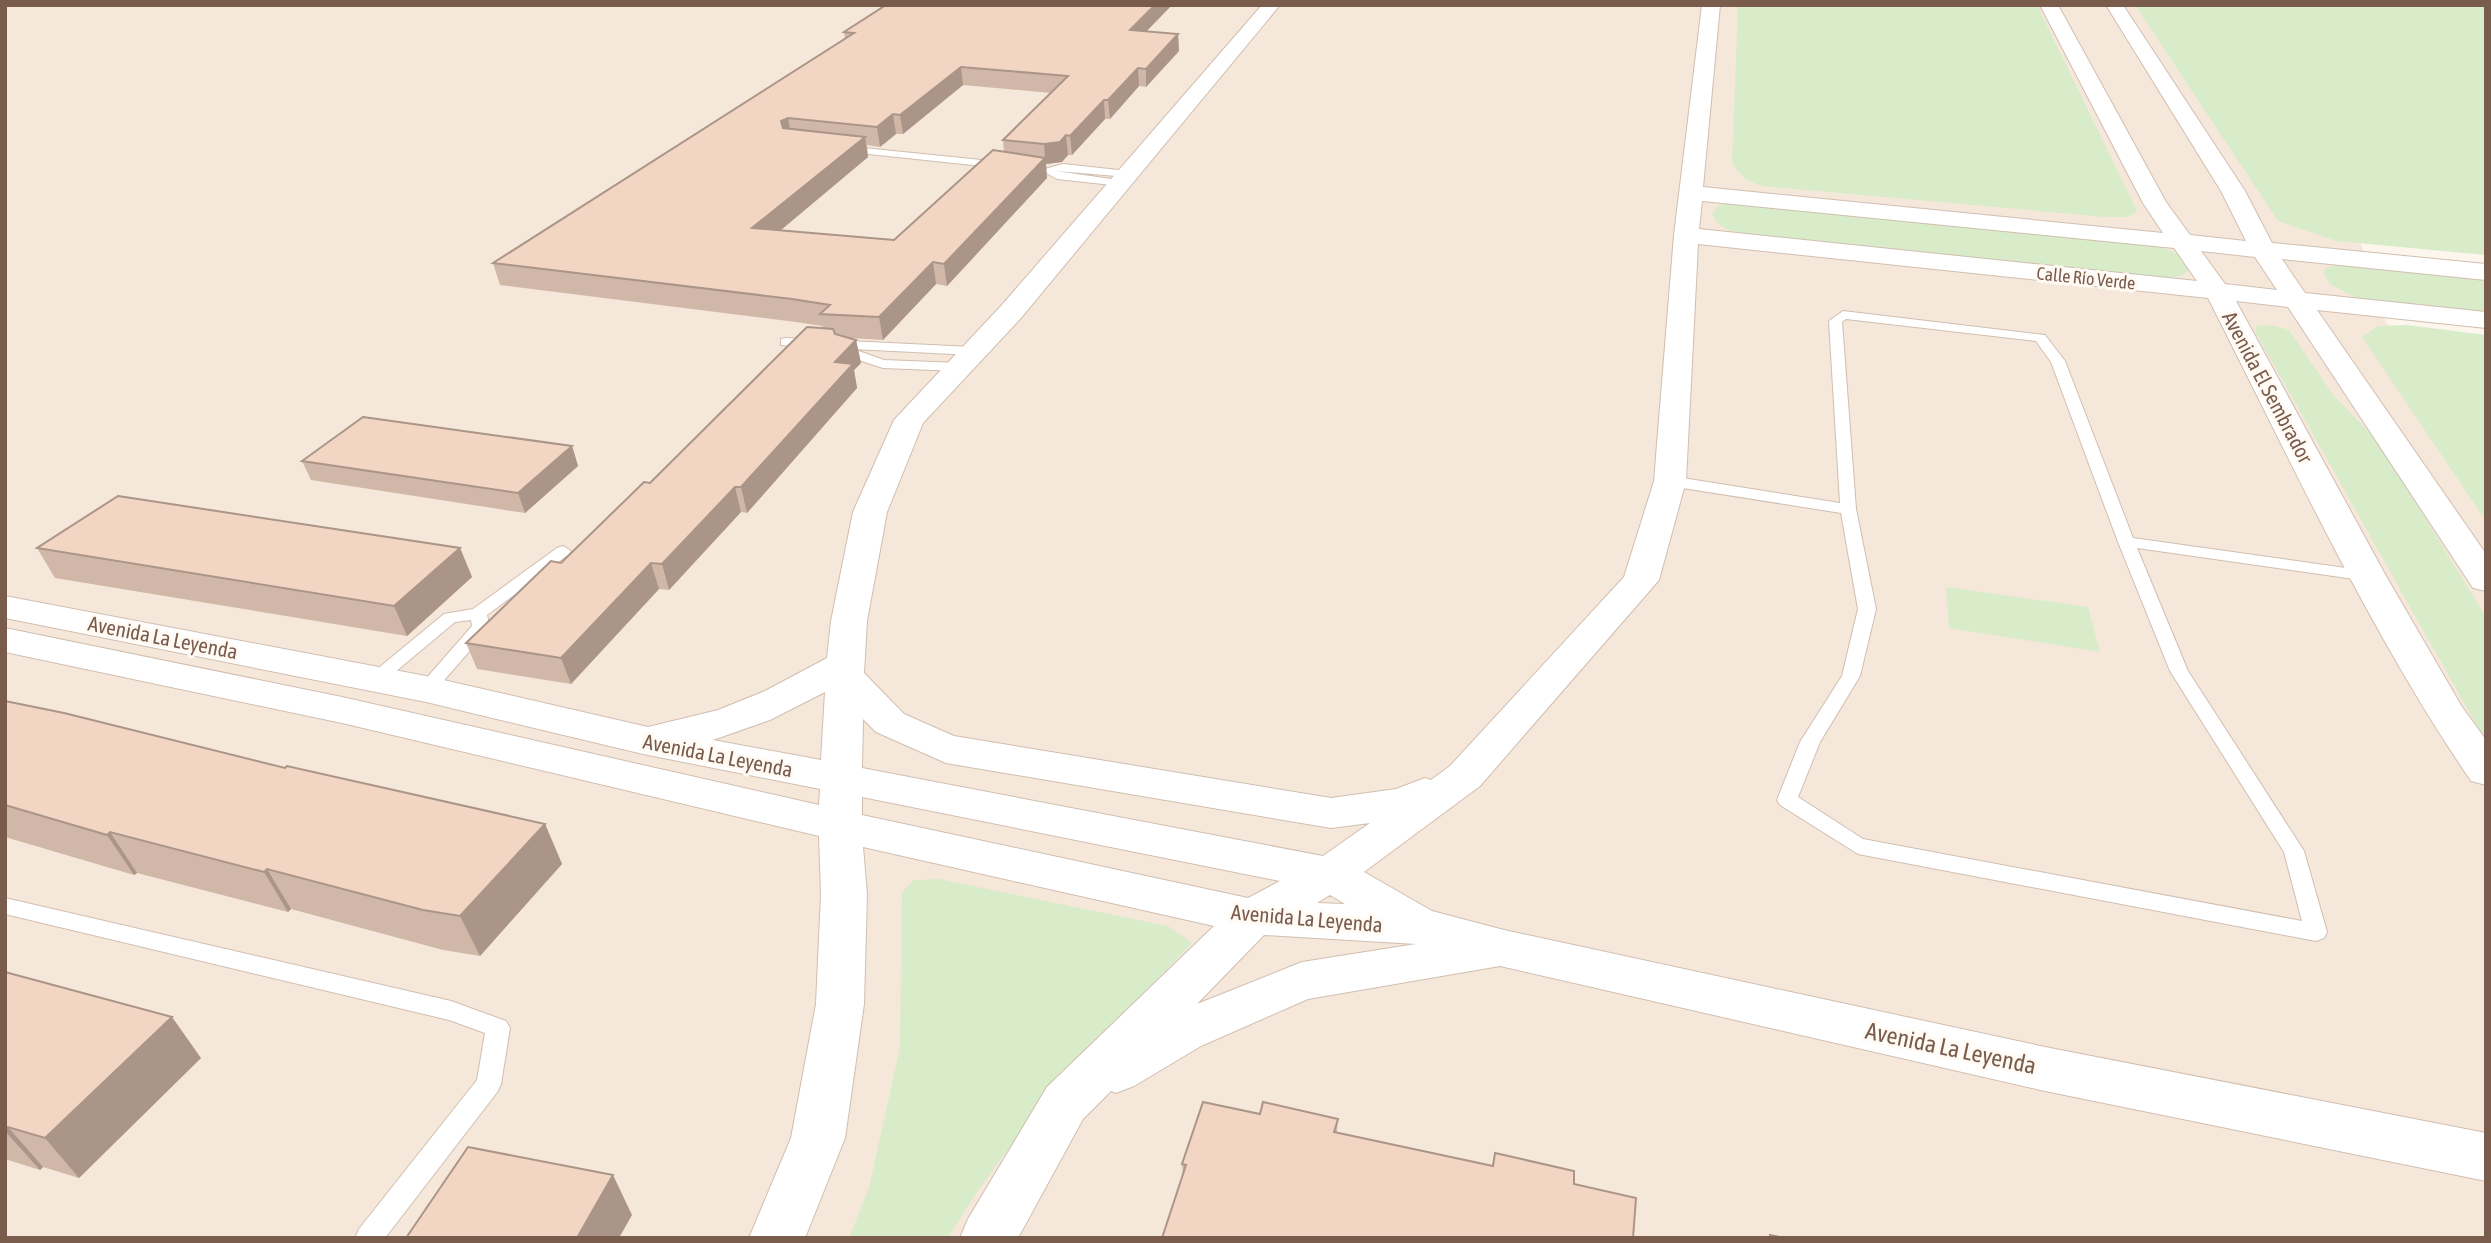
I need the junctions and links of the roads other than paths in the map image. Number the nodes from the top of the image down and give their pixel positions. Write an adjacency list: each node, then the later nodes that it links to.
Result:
1 (1272, 5): 8 (street)
2 (1711, 5): 9 (street)
3 (2049, 5): 11 (street, Avenida El Sembrador)
4 (2114, 5): 12 (street)
5 (836, 148): 6 (lane)
6 (1010, 166)
7 (1041, 170): 8 (lane)
8 (1124, 178): 19 (street)
9 (1691, 193): 10 (street); 11 (street)
10 (1686, 235): 14 (street, Calle Río Verde); 20 (street)
11 (2181, 241): 12 (street); 14 (street, Avenida El Sembrador)
12 (2263, 250): 13 (street); 15 (street)
13 (2486, 272)
14 (2218, 293): 15 (street, Calle Río Verde); 24 (street, Avenida El Sembrador)
15 (2299, 300): 16 (street, Calle Río Verde); 25 (street)
16 (2486, 320)
17 (786, 342): 18 (lane)
18 (832, 346): 19 (lane); 19 (lane)
19 (966, 359): 29 (street)
20 (1670, 481): 21 (lane); 34 (street)
21 (1848, 509): 22 (lane); 22 (lane)
22 (2126, 542): 24 (lane)
23 (563, 551): 27 (lane)
24 (2368, 576): 33 (street, Avenida El Sembrador)
25 (2486, 580)
26 (5, 607): 30 (street, Avenida La Leyenda)
27 (478, 613): 30 (lane); 31 (lane)
28 (5, 640): 35 (street, Avenida La Leyenda)
29 (846, 671): 32 (street); 34 (street); 35 (street)
30 (376, 679): 31 (street, Avenida La Leyenda)
31 (426, 689): 32 (street, Avenida La Leyenda)
32 (643, 740): 35 (street, Avenida La Leyenda)
33 (2486, 771)
34 (1465, 776): 36 (street)
35 (842, 803): 36 (street, Avenida La Leyenda); 38 (street, Avenida La Leyenda); 44 (street)
36 (1330, 874): 38 (street); 39 (street, Avenida La Leyenda)
37 (5, 906): 43 (lane)
38 (1253, 917): 39 (street, Avenida La Leyenda); 41 (street)
39 (1420, 926): 40 (street, Avenida La Leyenda)
40 (1504, 949): 41 (street); 42 (street, Avenida La Leyenda)
41 (1065, 1102): 45 (street)
42 (2486, 1157)
43 (368, 1238)
44 (777, 1238)
45 (988, 1238)

